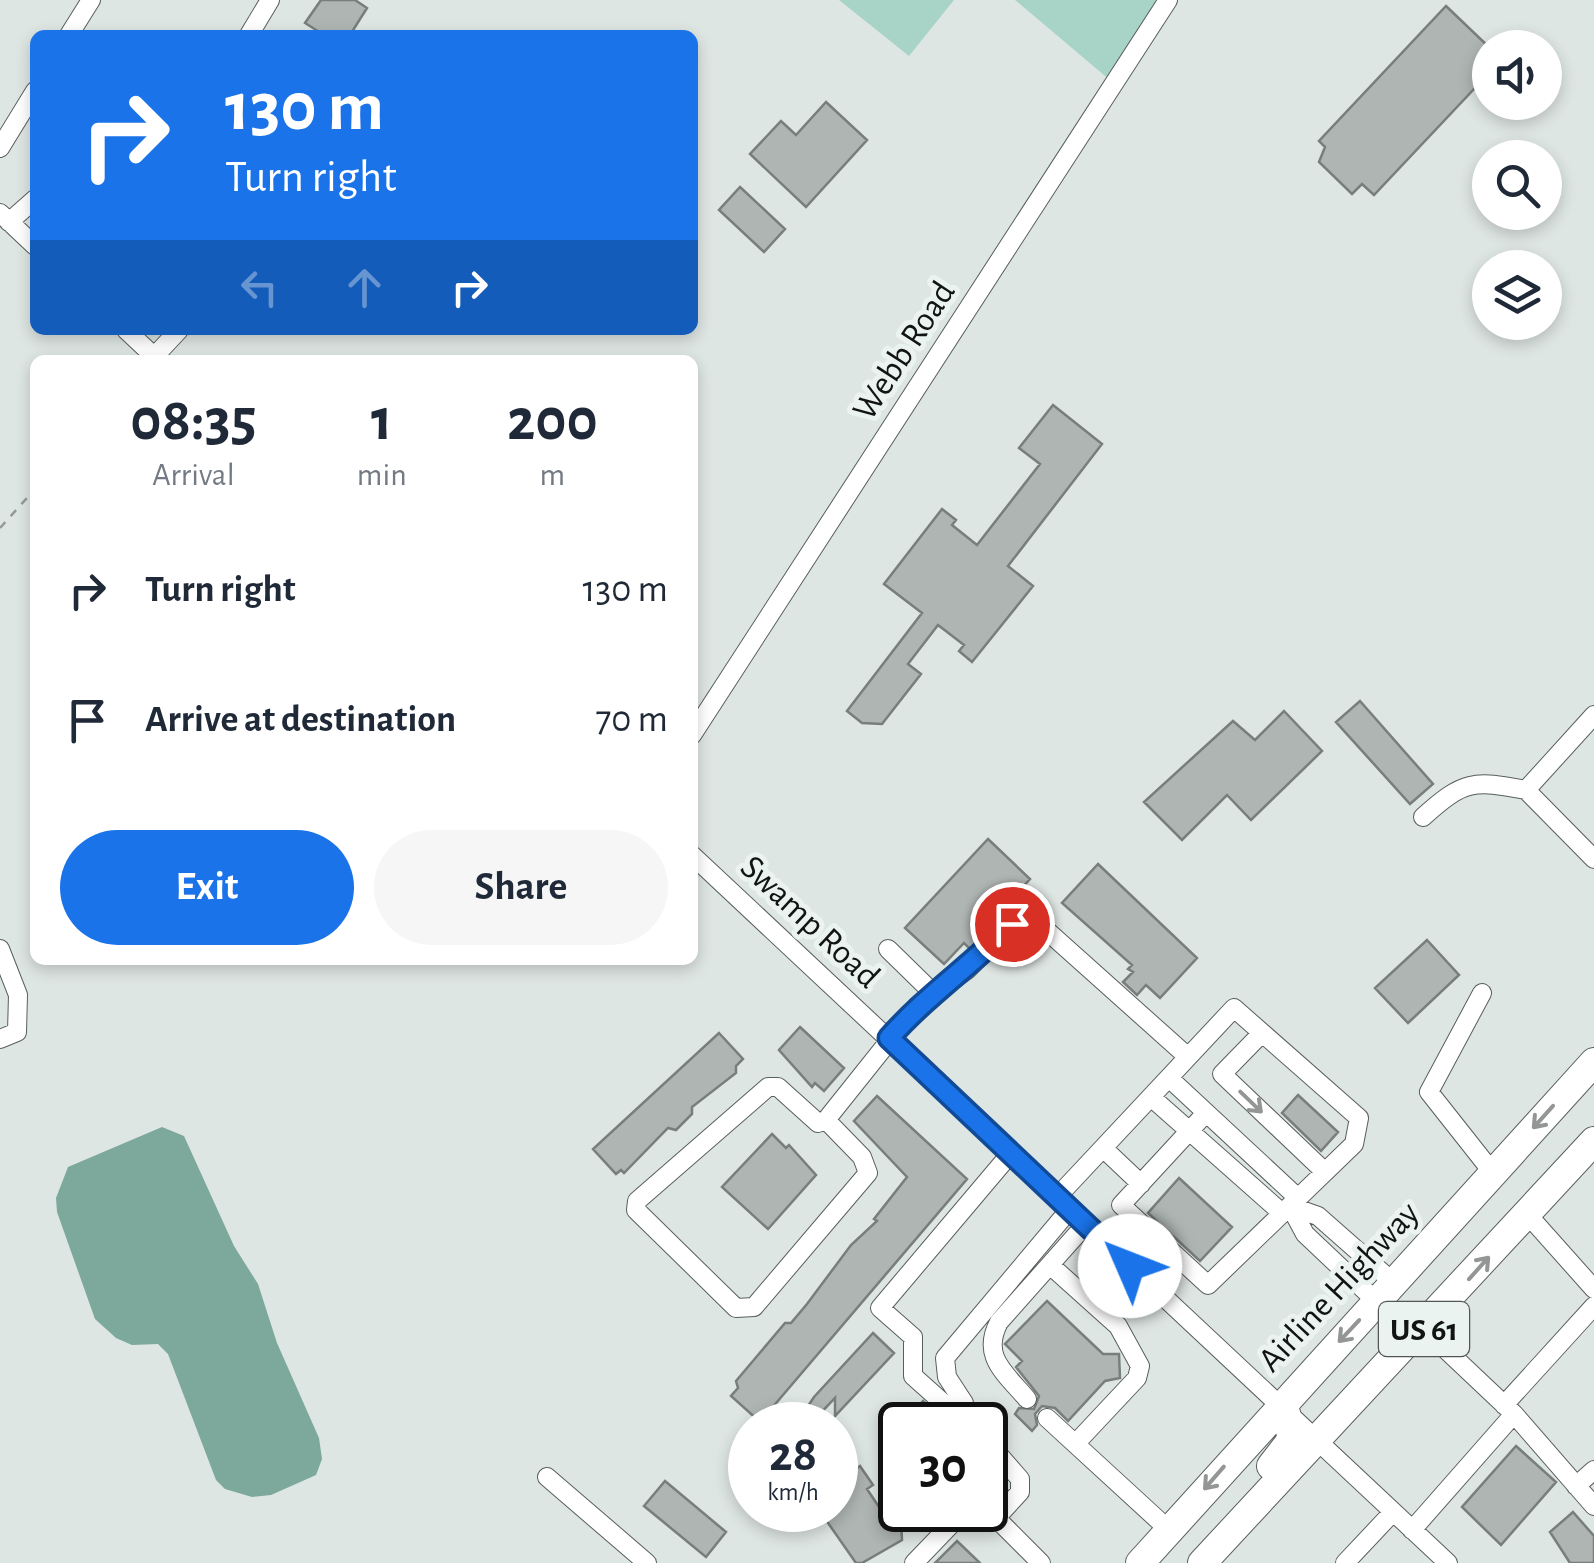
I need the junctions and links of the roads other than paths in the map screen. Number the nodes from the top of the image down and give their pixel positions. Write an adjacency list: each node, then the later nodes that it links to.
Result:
1 (91, 0): 4 (street)
2 (270, 0): 5 (street)
3 (1168, 0): 16 (street, Webb Road)
4 (72, 30)
5 (252, 30)
6 (30, 99): 7 (street)
7 (0, 148)
8 (30, 202): 9 (street)
9 (5, 218): 10 (street)
10 (30, 241)
11 (131, 335): 13 (street)
12 (174, 335): 14 (street)
13 (151, 355)
14 (158, 355)
15 (1594, 715): 17 (street)
16 (698, 726)
17 (1526, 790): 18 (street); 19 (street)
18 (1424, 817)
19 (1594, 859)
20 (698, 861): 29 (street, Swamp Road)
21 (1036, 921): 31 (street)
22 (1012, 924): 25 (street)
23 (0, 949): 28 (street)
24 (888, 949): 25 (street)
25 (932, 992): 29 (street)
26 (1482, 993): 43 (street)
27 (1262, 1032): 31 (street); 42 (street); 42 (street, one-way to 42)
28 (0, 1038)
29 (889, 1038): 30 (street, Swamp Road); 33 (street)
30 (904, 1052): 33 (street); 41 (street, Swamp Road)
31 (1188, 1057): 34 (street)
32 (1594, 1062): 43 (highway, Airline Highway / US 61, one-way to 43)
33 (866, 1068): 37 (street)
34 (1169, 1078): 35 (street); 36 (street)
35 (1151, 1097): 38 (street); 40 (street)
36 (1205, 1114): 38 (street); 46 (street)
37 (826, 1120): 37 (street)
38 (1190, 1130): 44 (street); 46 (street)
39 (1594, 1142): 47 (highway, US 61)
40 (1103, 1148): 44 (street); 45 (street)
41 (1011, 1153): 45 (street, Swamp Road); 55 (street)
42 (1325, 1172): 46 (street)
43 (1493, 1173): 51 (highway, Airline Highway / US 61)
44 (1140, 1184): 46 (street)
45 (1064, 1203): 48 (street, Swamp Road); 56 (street)
46 (1290, 1206): 51 (street)
47 (1528, 1215): 50 (street); 53 (highway, US 61, one-way to 47)
48 (1086, 1224): 49 (street); 57 (street, Swamp Road)
49 (1050, 1265): 54 (street); 62 (street)
50 (1594, 1289)
51 (1385, 1292): 57 (highway, Airline Highway / US 61, one-way to 57)
52 (1594, 1306): 58 (street)
53 (1424, 1329): 58 (street); 61 (highway, US 61)
54 (1027, 1398)
55 (939, 1402)
56 (963, 1402)
57 (1282, 1410): 60 (highway, Airline Highway / US 61); 61 (street, Swamp Road); 70 (highway)
58 (1509, 1410): 66 (street); 73 (street)
59 (1047, 1418): 62 (street)
60 (1251, 1437): 70 (highway); 72 (highway, Airline Highway / US 61, one-way to 72)
61 (1316, 1440): 69 (street, Swamp Road); 70 (highway, US 61)
62 (1076, 1443): 72 (street)
63 (1008, 1466): 67 (street)
64 (1594, 1470): 66 (street)
65 (547, 1476): 76 (street)
66 (1576, 1486): 68 (street)
67 (1008, 1500)
68 (1594, 1506)
69 (1393, 1512): 73 (street, Swamp Road); 75 (street)
70 (1233, 1518): 80 (highway, US 61)
71 (1008, 1529): 78 (street)
72 (1169, 1530): 79 (highway, Airline Highway / US 61)
73 (1412, 1530): 81 (street, Swamp Road)
74 (944, 1532): 77 (street)
75 (1353, 1560)
76 (646, 1563)
77 (914, 1563)
78 (1041, 1563)
79 (1140, 1563)
80 (1202, 1563)
81 (1448, 1563)

